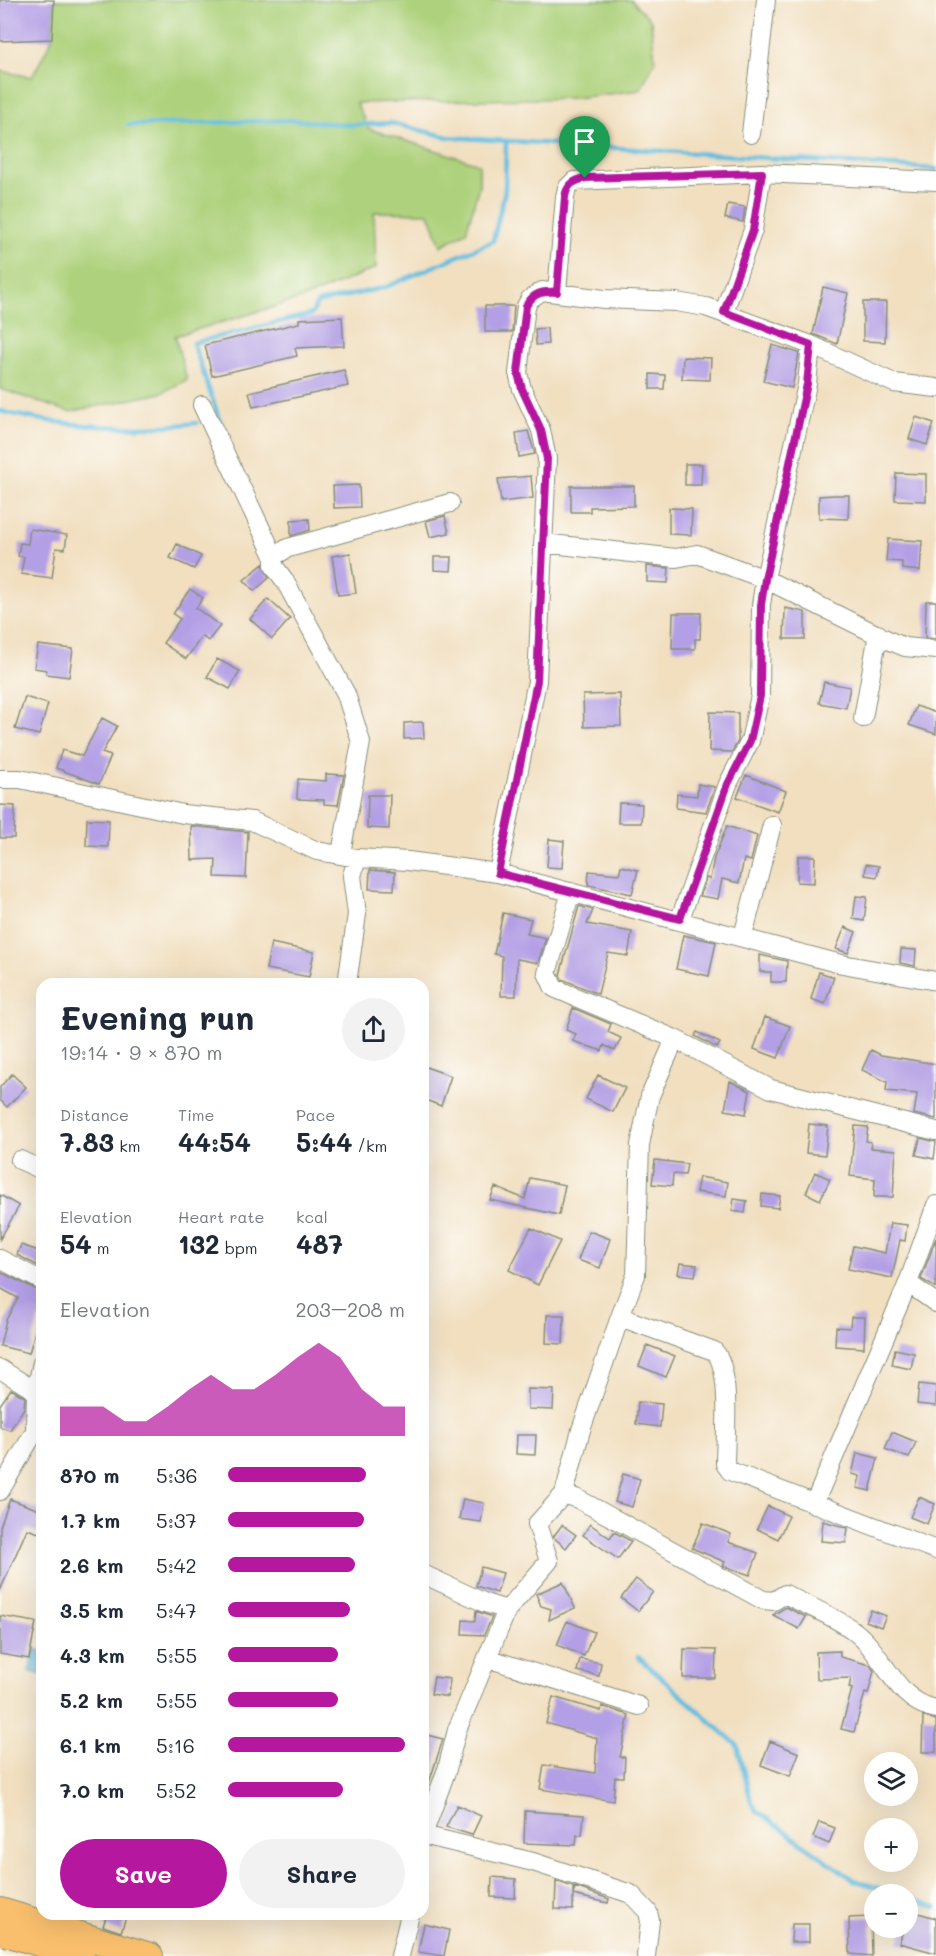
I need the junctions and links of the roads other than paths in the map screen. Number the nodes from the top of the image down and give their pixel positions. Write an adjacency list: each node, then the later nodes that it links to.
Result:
1 (766, 0): 2 (street)
2 (751, 134)
3 (762, 173): 4 (street); 5 (street); 6 (street)
4 (936, 181)
5 (557, 292): 6 (street); 11 (street)
6 (724, 312): 7 (street)
7 (811, 345): 8 (street); 13 (street)
8 (936, 388)
9 (202, 405): 12 (street)
10 (450, 503): 12 (street)
11 (543, 543): 13 (street); 20 (street)
12 (274, 556): 19 (street)
13 (765, 579): 14 (street); 22 (street)
14 (878, 634): 15 (street); 16 (street)
15 (936, 650)
16 (863, 718)
17 (0, 779): 19 (street)
18 (772, 825): 23 (street)
19 (349, 856): 20 (street); 24 (street)
20 (498, 873): 21 (street)
21 (571, 892): 22 (street); 26 (street)
22 (680, 919): 23 (street)
23 (743, 936): 25 (street)
24 (348, 978)
25 (936, 981)
26 (675, 1039): 27 (street); 35 (street)
27 (936, 1131)
28 (20, 1160): 29 (street)
29 (36, 1167)
30 (936, 1205): 33 (street)
31 (0, 1259): 32 (street)
32 (36, 1278)
33 (908, 1282): 34 (street); 41 (street)
34 (936, 1303)
35 (620, 1317): 40 (street); 41 (street)
36 (0, 1369): 37 (street)
37 (36, 1391)
38 (36, 1422): 39 (street)
39 (0, 1491)
40 (564, 1494): 44 (street); 47 (street)
41 (814, 1504): 42 (street)
42 (936, 1551)
43 (429, 1577): 44 (street)
44 (507, 1610): 45 (street)
45 (487, 1658): 46 (street); 48 (street)
46 (639, 1706)
47 (936, 1709)
48 (429, 1818)
49 (429, 1836): 56 (street)
50 (0, 1911): 54 (highway)
51 (409, 1920): 55 (street)
52 (0, 1931): 53 (highway)
53 (81, 1956)
54 (150, 1956)
55 (400, 1956)
56 (646, 1956)

